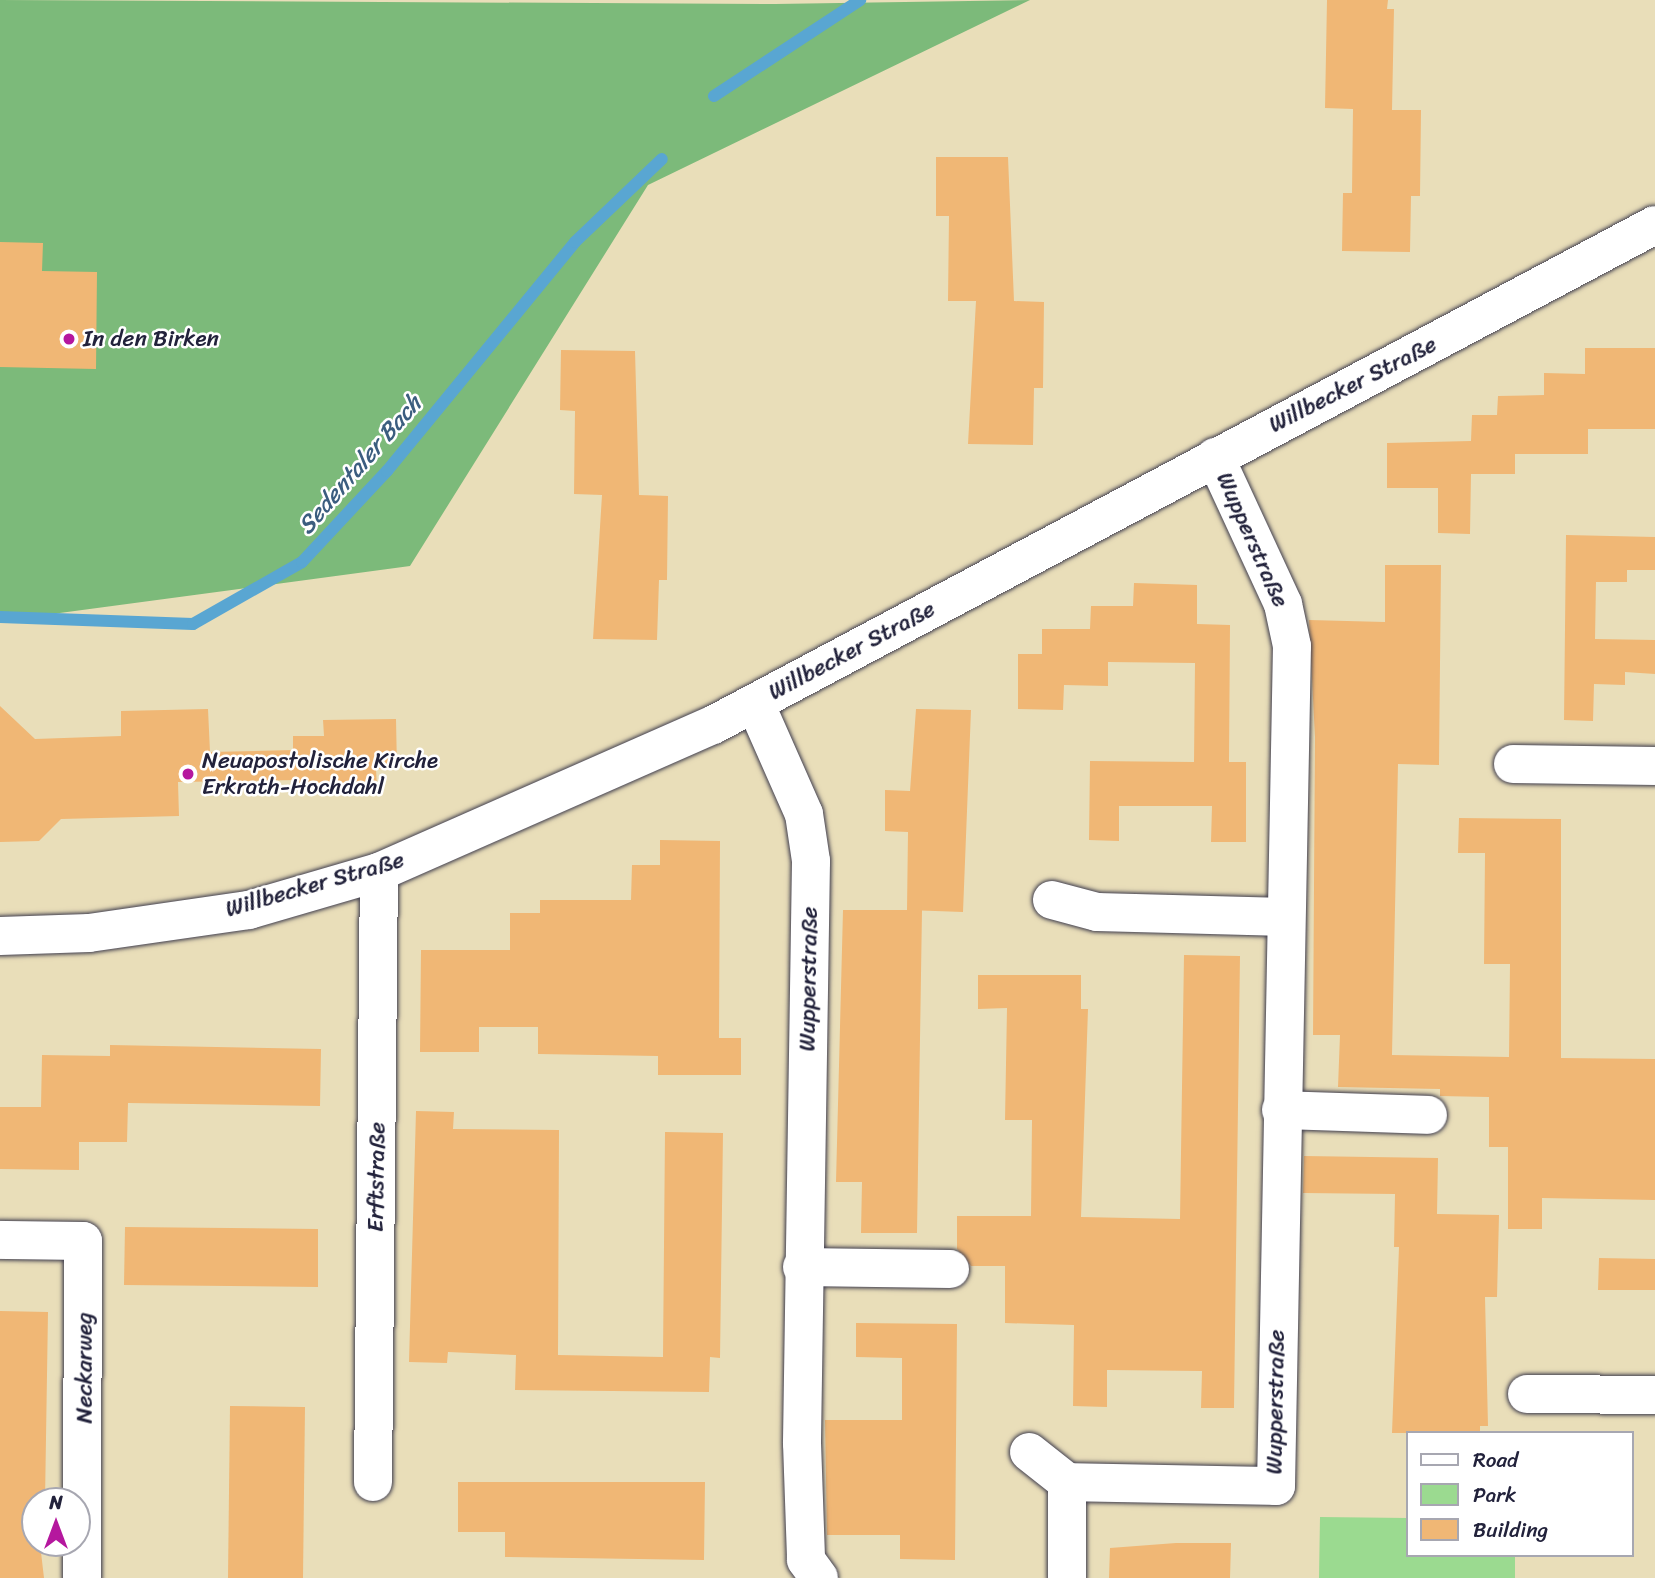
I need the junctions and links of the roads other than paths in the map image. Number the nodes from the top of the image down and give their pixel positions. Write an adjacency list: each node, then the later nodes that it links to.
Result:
1 (1655, 225): 2 (street, Willbecker Straße)
2 (1214, 457): 3 (street, Willbecker Straße); 8 (street, Wupperstraße)
3 (755, 703): 6 (street, Willbecker Straße); 13 (street, Wupperstraße)
4 (1513, 764): 5 (street)
5 (1655, 766)
6 (379, 872): 9 (street, Willbecker Straße); 18 (street, Erftstraße)
7 (1052, 900): 8 (street)
8 (1286, 917): 10 (street, Wupperstraße)
9 (0, 936)
10 (1281, 1110): 11 (street); 19 (street, Wupperstraße)
11 (1428, 1115)
12 (0, 1240): 20 (street, Neckarweg)
13 (803, 1267): 14 (street); 21 (street, Wupperstraße)
14 (950, 1269)
15 (1527, 1394): 16 (street)
16 (1655, 1395)
17 (1029, 1452): 19 (street)
18 (373, 1482)
19 (1067, 1482): 22 (street)
20 (82, 1578)
21 (819, 1578)
22 (1067, 1578)

